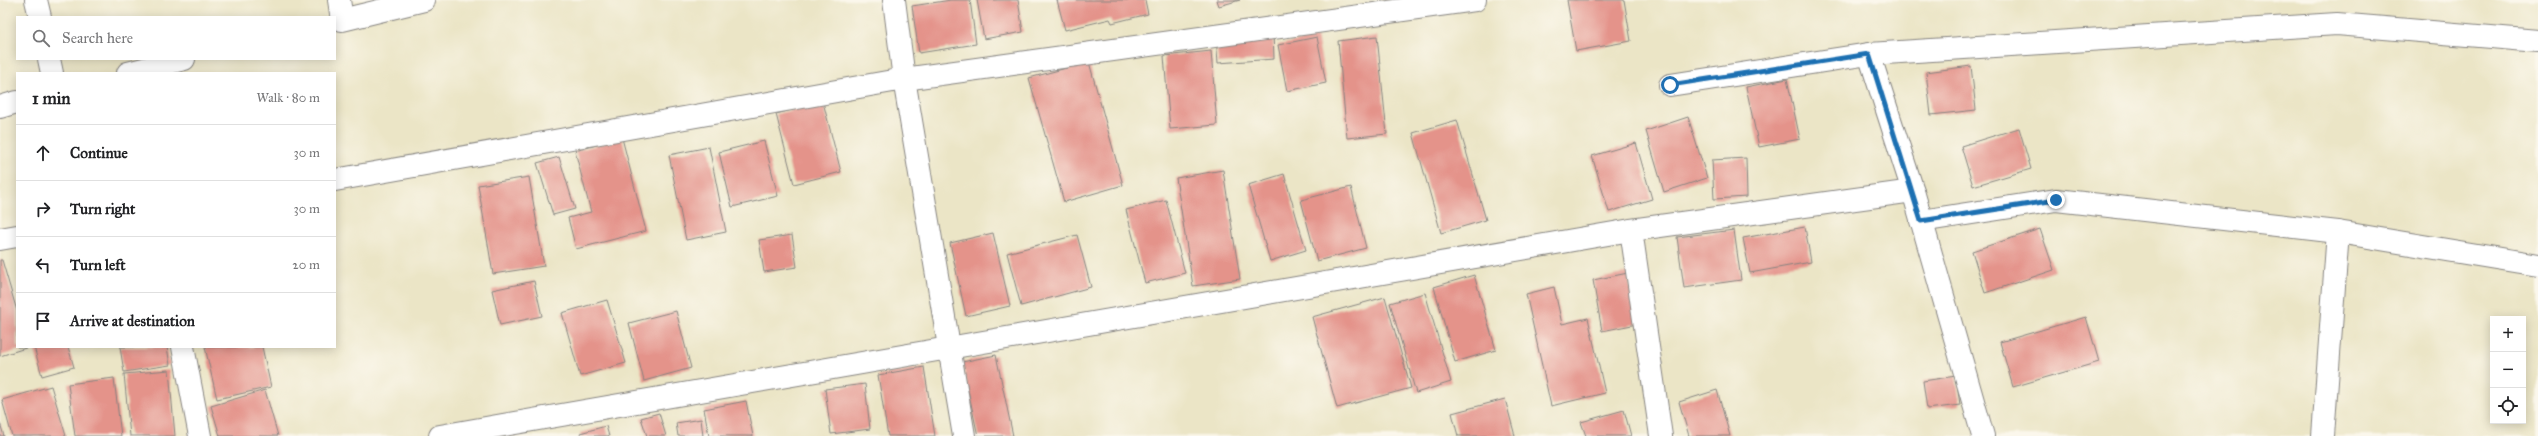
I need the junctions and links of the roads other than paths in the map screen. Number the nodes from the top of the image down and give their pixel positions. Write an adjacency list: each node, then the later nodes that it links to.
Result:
1 (36, 0): 6 (street)
2 (424, 0): 5 (street)
3 (894, 0): 13 (street)
4 (1475, 0): 13 (street)
5 (339, 14)
6 (40, 16)
7 (2538, 41): 8 (street)
8 (1869, 54): 14 (street); 18 (street)
9 (49, 60): 11 (street)
10 (180, 60): 12 (street)
11 (52, 72)
12 (136, 72)
13 (904, 79): 17 (street); 25 (street)
14 (1670, 85)
15 (16, 102): 16 (street)
16 (0, 106)
17 (336, 180)
18 (1913, 191): 19 (street); 20 (street)
19 (1921, 221): 21 (street); 31 (street)
20 (1631, 230): 25 (street); 30 (street)
21 (2338, 232): 24 (street); 32 (street)
22 (16, 236): 23 (street)
23 (0, 239)
24 (2538, 265)
25 (949, 346): 28 (street); 29 (street)
26 (183, 348): 27 (street)
27 (200, 436)
28 (440, 436)
29 (964, 436)
30 (1661, 436)
31 (1983, 436)
32 (2323, 436)

